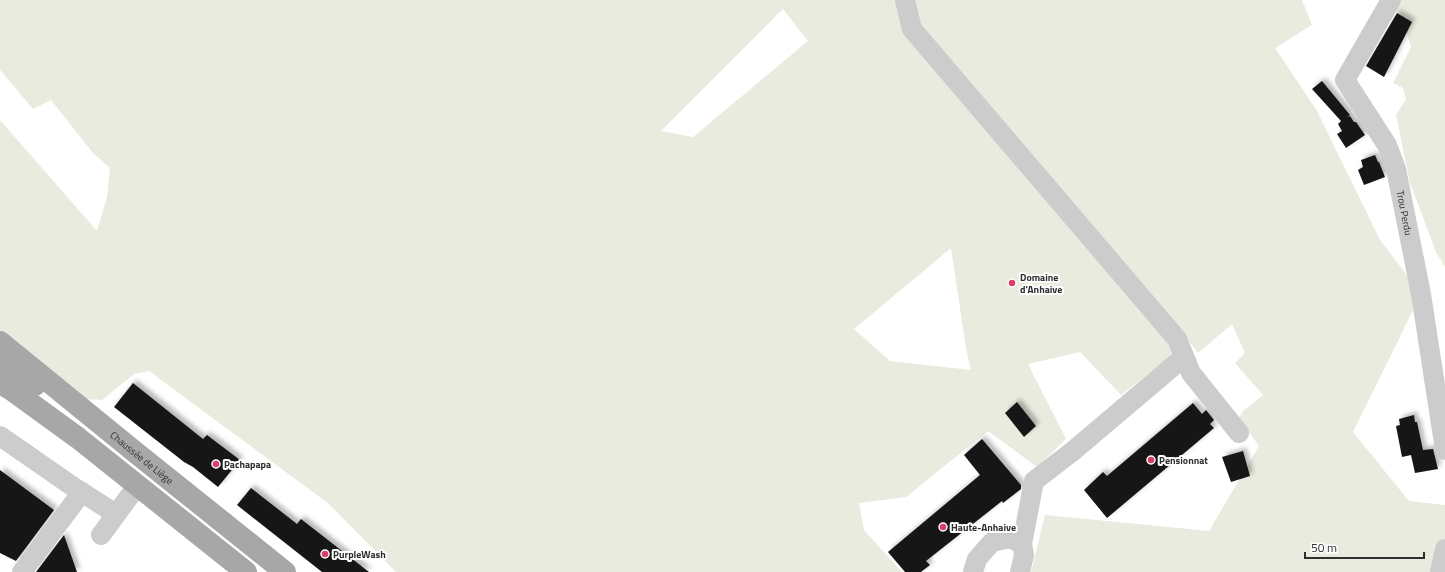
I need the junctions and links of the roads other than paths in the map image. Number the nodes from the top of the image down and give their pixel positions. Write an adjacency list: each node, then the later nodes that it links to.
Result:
1 (905, 0): 4 (street)
2 (1391, 0): 9 (street, Trou Perdu)
3 (0, 342): 10 (main road, Chaussée de Liège)
4 (1184, 357): 7 (street); 15 (street)
5 (0, 363): 10 (main road)
6 (0, 383): 11 (main road)
7 (1239, 433)
8 (0, 436): 12 (street)
9 (1445, 450)
10 (135, 452): 19 (main road, Chaussée de Liège)
11 (137, 486): 13 (street); 18 (main road)
12 (82, 492): 13 (street); 17 (street)
13 (116, 514): 14 (street)
14 (101, 536)
15 (1022, 544): 20 (street); 21 (street)
16 (1445, 549): 22 (street)
17 (22, 572)
18 (246, 572)
19 (285, 572)
20 (973, 572)
21 (1020, 572)
22 (1440, 572)

